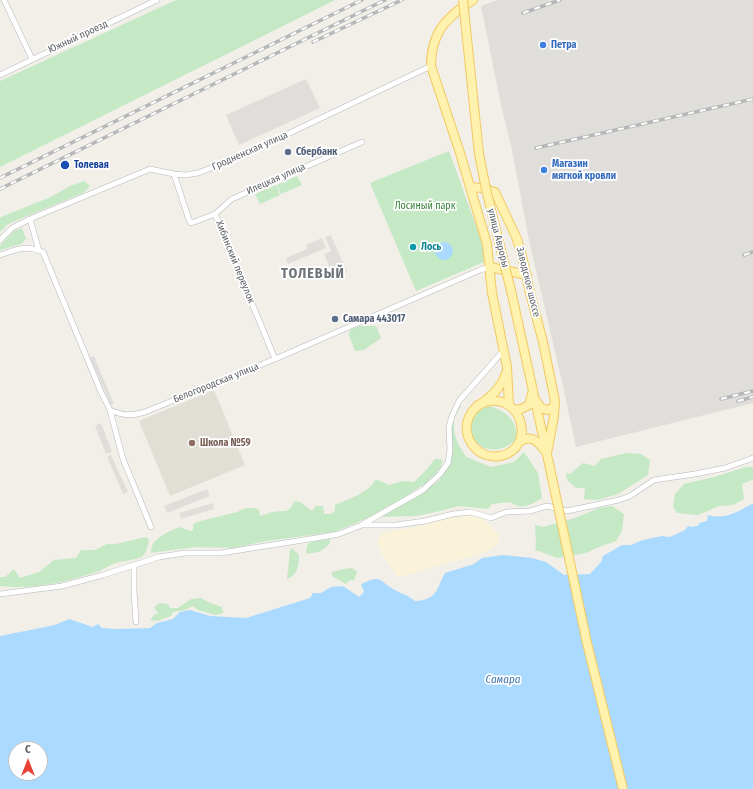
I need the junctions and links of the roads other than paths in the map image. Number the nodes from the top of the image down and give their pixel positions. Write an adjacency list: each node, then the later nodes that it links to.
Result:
1 (4, 0): 6 (street)
2 (157, 0): 5 (street, Южный проезд)
3 (463, 0): 22 (main road, улица Авроры, bridge)
4 (473, 0): 7 (main road)
5 (147, 2): 6 (street, Южный проезд)
6 (32, 59): 8 (street, Южный проезд)
7 (431, 66): 10 (street, Гродненская улица); 11 (main road)
8 (0, 75)
9 (362, 142): 12 (street, Илецкая улица)
10 (174, 174): 12 (street, Хибинский переулок); 13 (street, Гродненская улица)
11 (470, 186): 17 (main road); 18 (main road, Заводское шоссе)
12 (215, 214): 20 (street, Хибинский переулок)
13 (30, 219): 14 (street, Гродненская улица); 15 (street)
14 (0, 240)
15 (39, 251): 16 (street); 27 (street)
16 (0, 255)
17 (490, 267): 18 (main road); 19 (main road); 20 (street, Белогородская улица)
18 (527, 275): 24 (main road, Заводское шоссе)
19 (504, 350): 21 (main road); 31 (street)
20 (275, 359): 27 (street, Белогородская улица)
21 (508, 366): 25 (main road); 26 (main road)
22 (533, 387): 23 (main road, улица Авроры); 26 (main road)
23 (536, 401): 24 (main road); 29 (main road, улица Авроры)
24 (555, 401): 29 (main road, Заводское шоссе)
25 (478, 405): 26 (main road); 28 (main road)
26 (512, 408): 28 (main road)
27 (110, 410): 32 (street)
28 (519, 442): 29 (main road)
29 (547, 453): 36 (main road, улица Авроры, bridge)
30 (753, 458): 31 (street)
31 (362, 525): 33 (street)
32 (151, 527)
33 (134, 565): 34 (street); 35 (street)
34 (0, 594)
35 (136, 622)
36 (623, 789)

